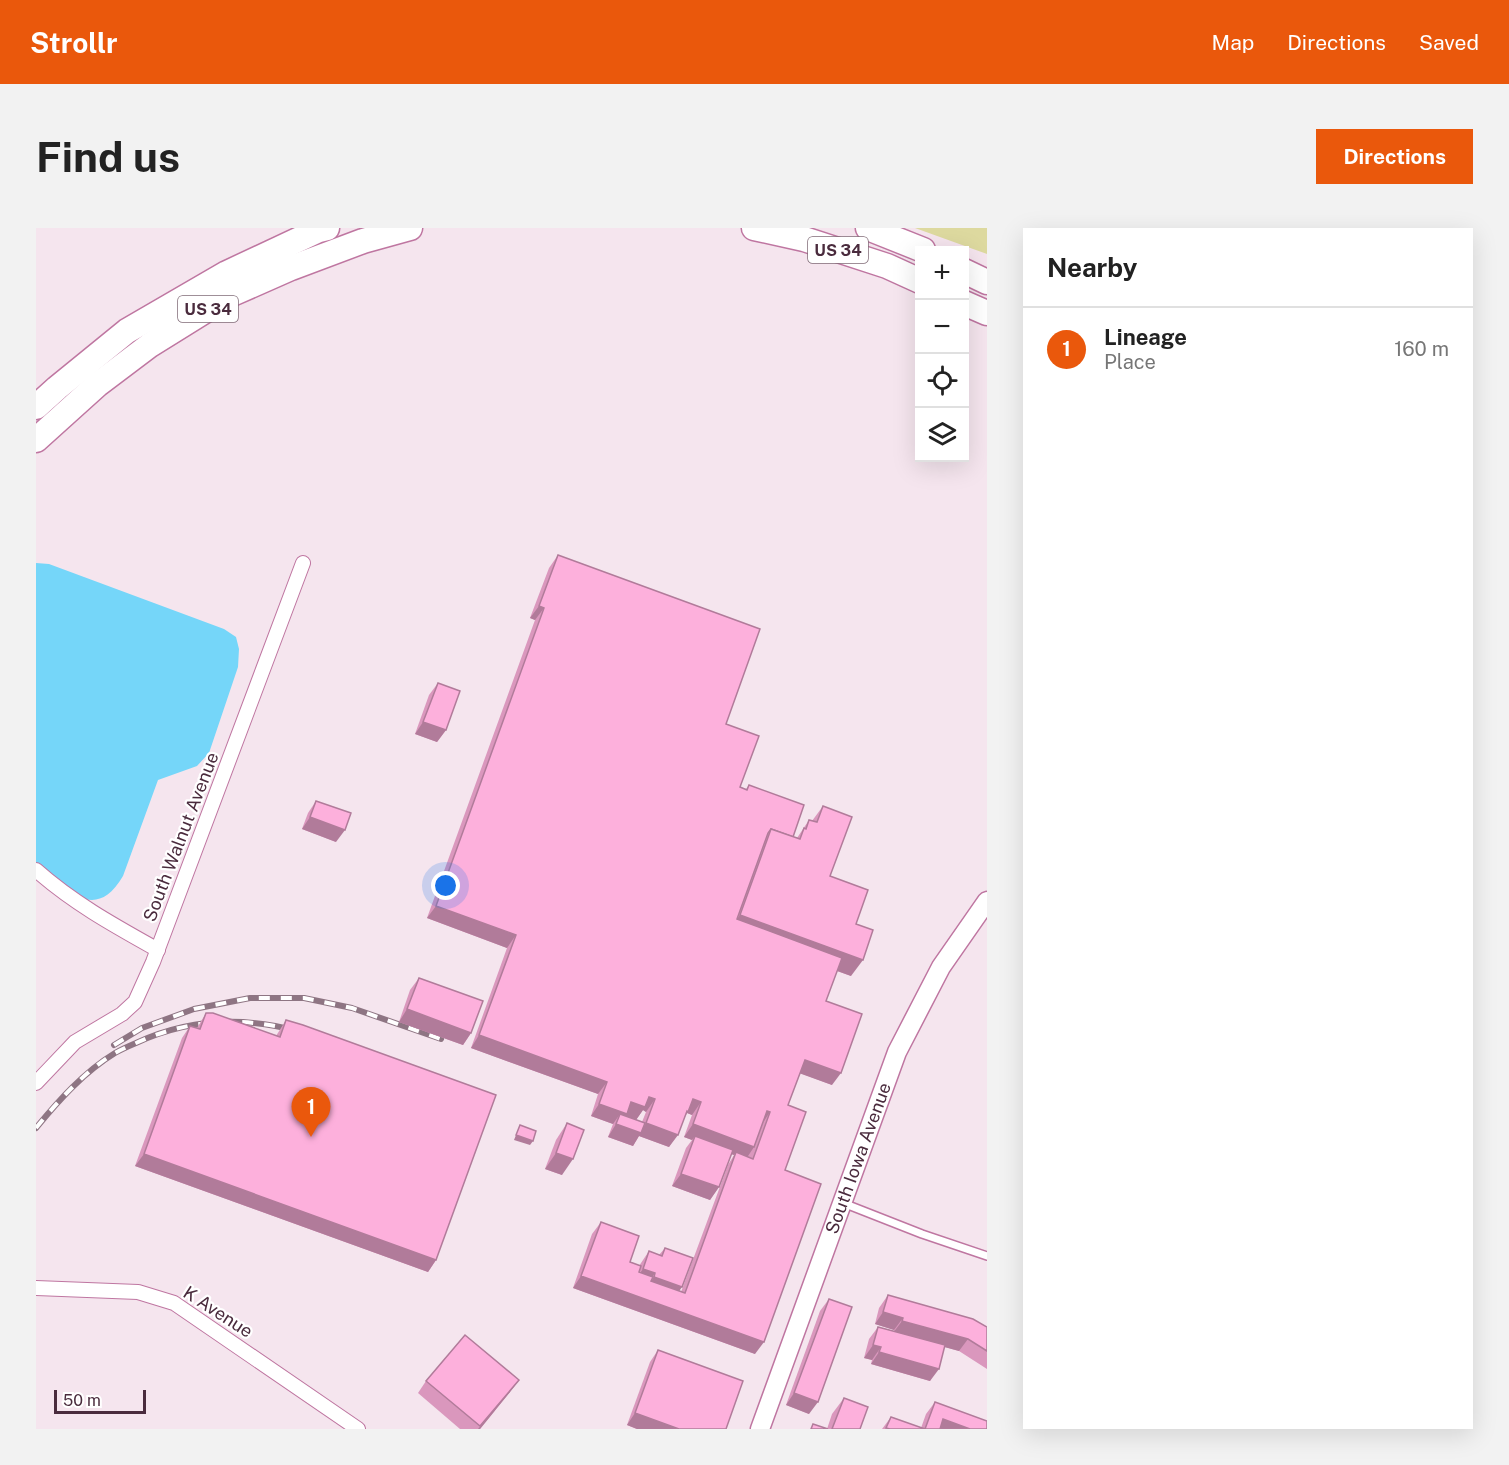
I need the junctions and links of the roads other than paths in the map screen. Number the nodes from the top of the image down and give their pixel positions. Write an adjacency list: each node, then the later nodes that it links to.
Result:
1 (327, 228): 11 (highway, US 34)
2 (410, 228): 12 (highway, US 34)
3 (754, 228): 7 (highway, US 34)
4 (868, 228): 5 (highway, US 34)
5 (915, 247)
6 (969, 273): 8 (highway)
7 (915, 279)
8 (987, 282)
9 (969, 305): 10 (highway)
10 (987, 313)
11 (36, 407)
12 (36, 440)
13 (303, 563): 16 (street, South Walnut Avenue)
14 (36, 870): 16 (street)
15 (987, 901): 18 (main road, South Iowa Avenue)
16 (158, 950): 17 (street, South Walnut Avenue)
17 (36, 1083)
18 (842, 1202): 19 (lane); 22 (main road, South Iowa Avenue)
19 (987, 1256)
20 (36, 1288): 21 (street, K Avenue)
21 (358, 1429)
22 (760, 1429)

